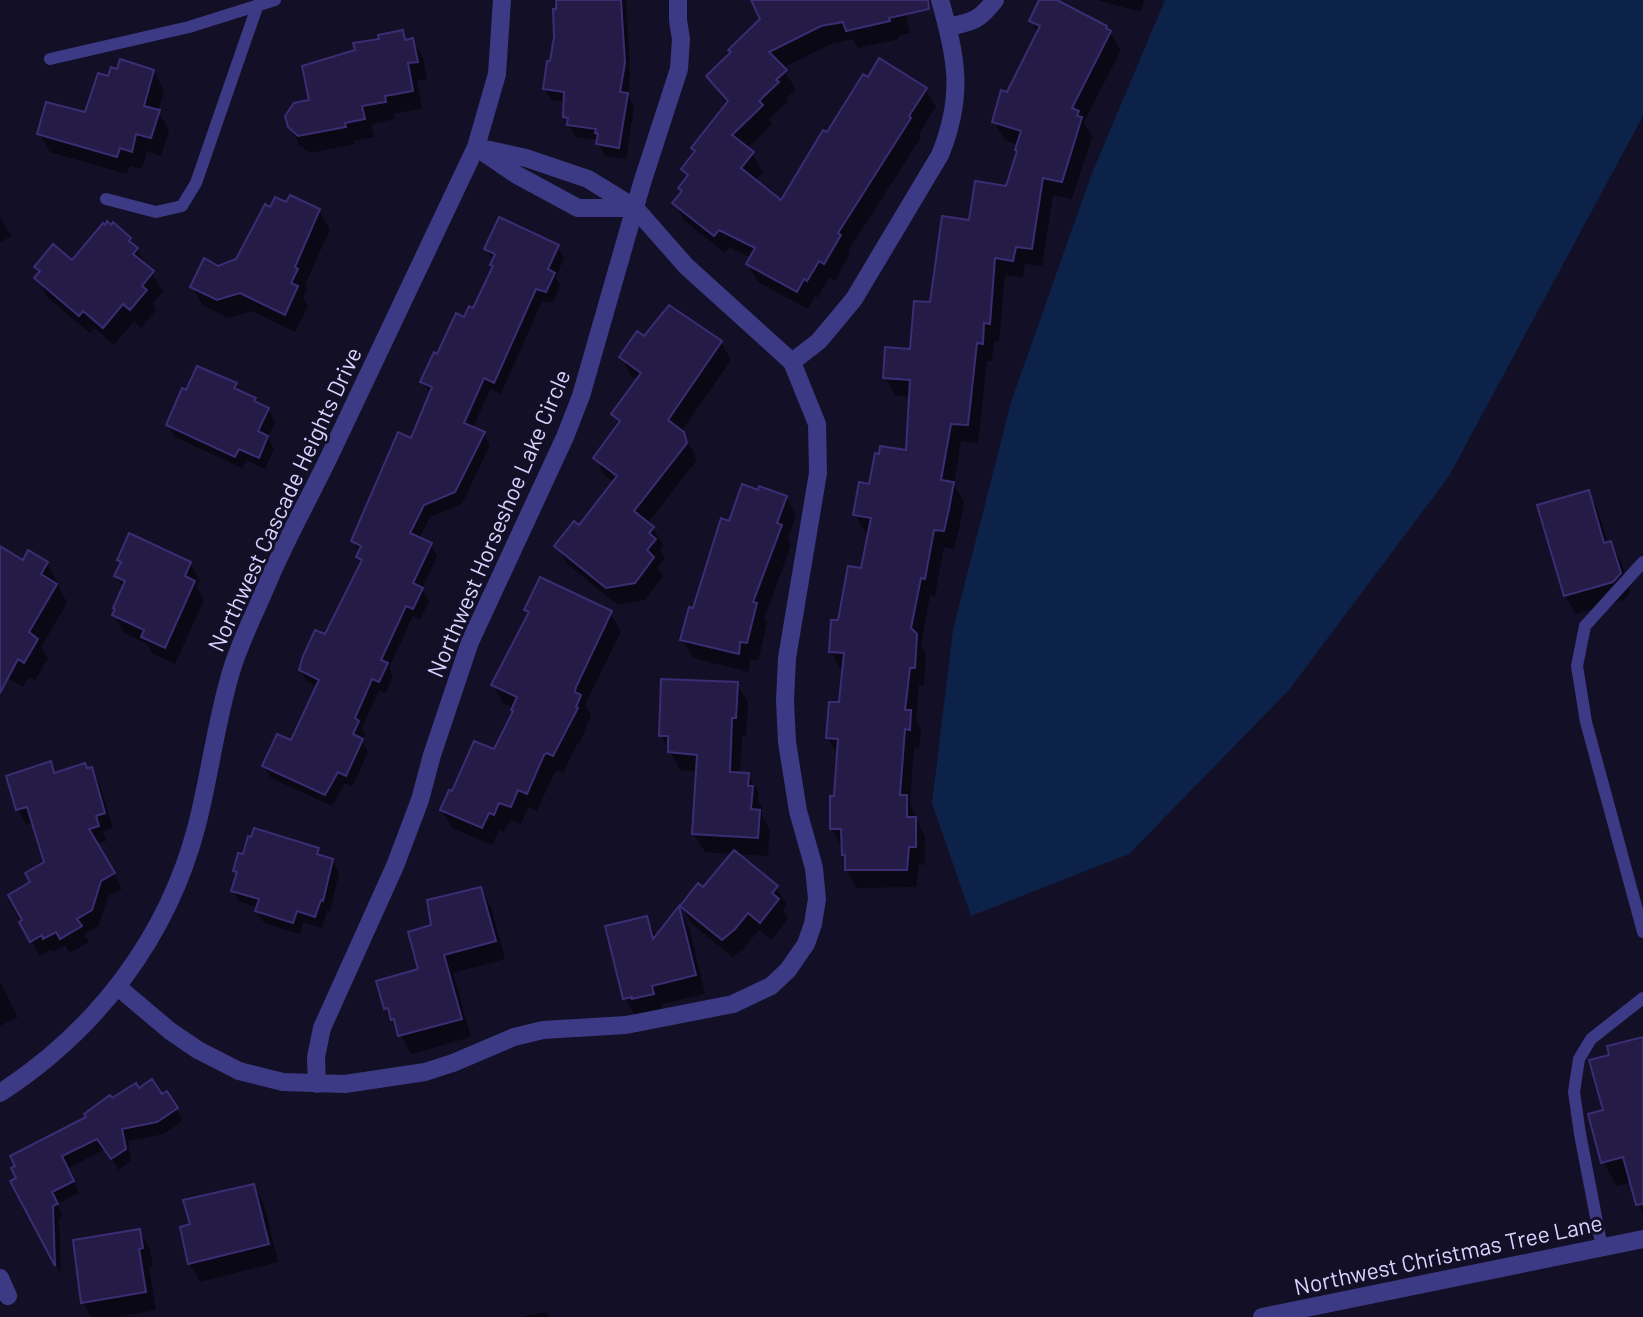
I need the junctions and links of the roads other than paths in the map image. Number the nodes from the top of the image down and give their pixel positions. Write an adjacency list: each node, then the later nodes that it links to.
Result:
1 (275, 0): 6 (lane)
2 (502, 0): 9 (street, Northwest Cascade Heights Drive)
3 (678, 0): 11 (street, Northwest Horseshoe Lake Circle)
4 (940, 0): 7 (street)
5 (995, 0): 7 (street)
6 (258, 4): 8 (lane); 10 (lane)
7 (948, 27): 12 (street)
8 (50, 59)
9 (476, 147): 11 (street); 11 (street); 15 (street, Northwest Cascade Heights Drive)
10 (106, 198)
11 (635, 208): 12 (street); 17 (street, Northwest Horseshoe Lake Circle)
12 (792, 362): 17 (street)
13 (1643, 562): 14 (lane)
14 (1643, 932)
15 (118, 987): 17 (street); 18 (street, Northwest Cascade Heights Drive)
16 (1643, 998): 20 (lane)
17 (317, 1084)
18 (0, 1093)
19 (1643, 1239): 20 (street, Northwest Christmas Tree Lane)
20 (1602, 1248): 23 (street, Northwest Christmas Tree Lane)
21 (0, 1279): 22 (street)
22 (9, 1296)
23 (1262, 1317)

